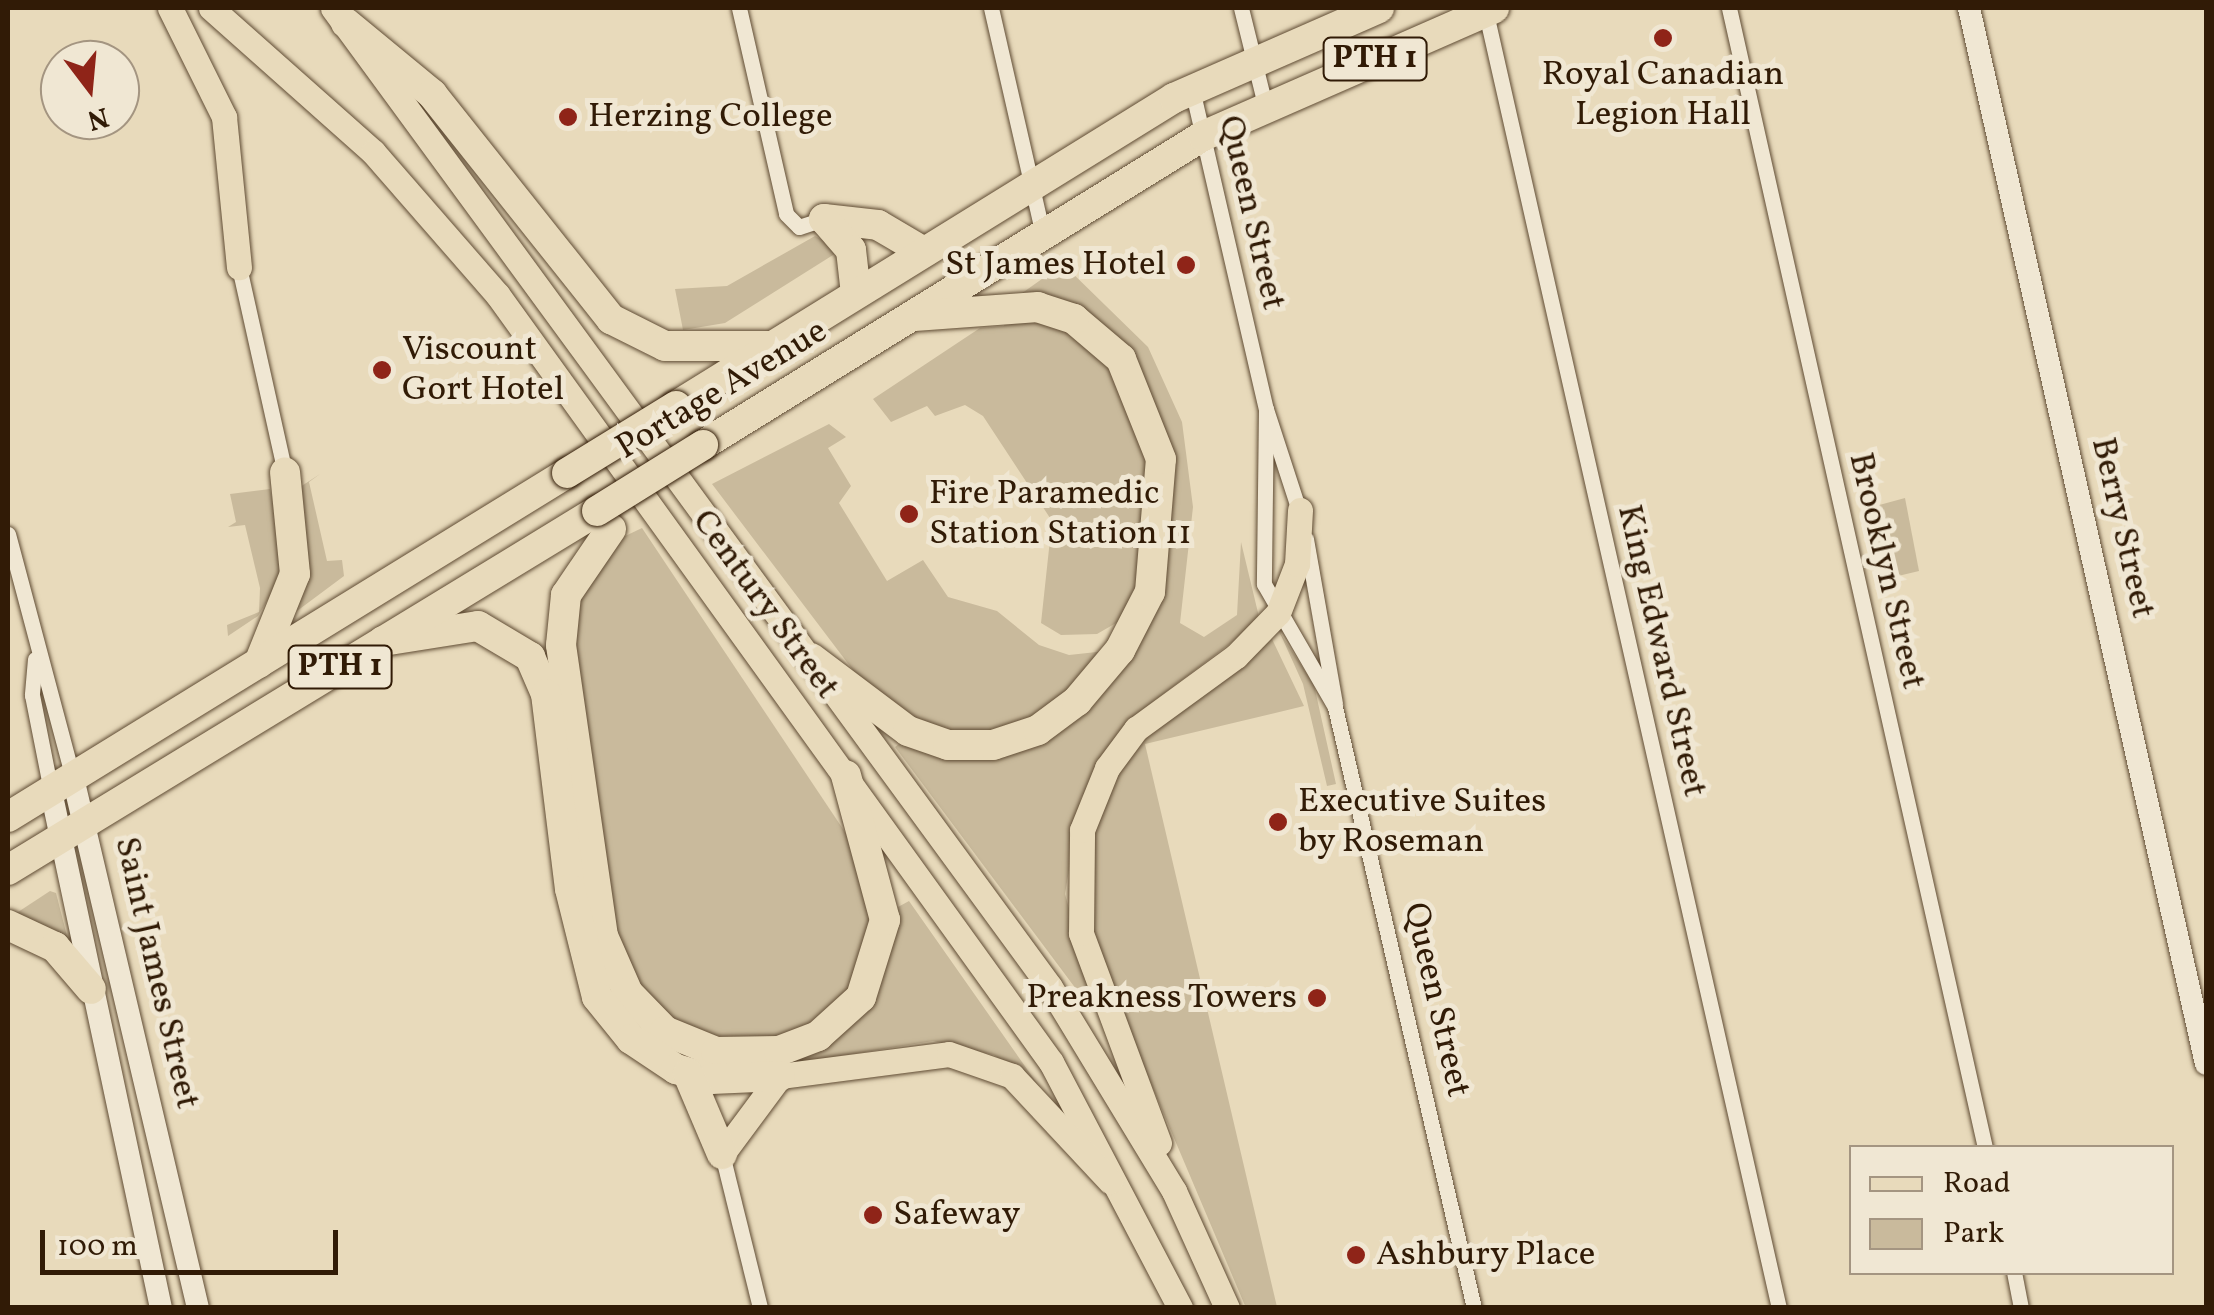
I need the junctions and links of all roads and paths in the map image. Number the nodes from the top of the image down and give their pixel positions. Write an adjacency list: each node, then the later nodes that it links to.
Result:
1 (170, 8): 19 (main road)
2 (211, 8): 34 (main road, Century Street)
3 (740, 8): 16 (street)
4 (990, 8): 15 (street)
5 (1241, 8): 11 (street)
6 (1379, 8): 11 (highway, Portage Avenue / PTH 1)
7 (1728, 8): 44 (street, Brooklyn Street)
8 (1969, 8): 41 (street, Berry Street)
9 (1488, 9): 13 (highway, Portage Avenue / PTH 1); 55 (street, King Edward Street)
10 (339, 15): 22 (highway); 31 (main road, Century Street)
11 (1253, 60): 12 (highway, Portage Avenue / PTH 1); 13 (street)
12 (1192, 88): 14 (street, Queen Street); 15 (highway, Portage Avenue / PTH 1)
13 (1265, 106): 14 (highway, Portage Avenue / PTH 1)
14 (1203, 136): 17 (highway, Portage Avenue / PTH 1); 23 (street, Queen Street)
15 (1031, 186): 17 (street); 18 (highway, Portage Avenue / PTH 1)
16 (824, 219): 18 (highway); 20 (highway)
17 (1043, 234): 21 (highway, Portage Avenue / PTH 1)
18 (924, 252): 20 (highway, Portage Avenue / PTH 1)
19 (239, 268): 24 (street)
20 (856, 294): 22 (highway, Portage Avenue / PTH 1)
21 (914, 316): 26 (highway, Portage Avenue / PTH 1, bridge); 31 (highway)
22 (774, 346): 32 (highway, Portage Avenue / PTH 1, bridge)
23 (1266, 410): 25 (street, Queen Street); 28 (street, Queen Street)
24 (285, 472): 32 (highway)
25 (1300, 510): 28 (main road); 33 (street, Queen Street)
26 (604, 520): 29 (highway, Portage Avenue / PTH 1); 34 (highway)
27 (8, 534): 30 (street, Saint James Street)
28 (1278, 613): 33 (street, Queen Street); 46 (main road)
29 (383, 641): 37 (highway, Portage Avenue / PTH 1); 42 (highway)
30 (34, 658): 35 (street, Saint James Street); 35 (street, Saint James Street)
31 (811, 658): 46 (main road, Century Street)
32 (259, 663): 35 (highway, Portage Avenue / PTH 1)
33 (1334, 707): 54 (street, Queen Street)
34 (846, 775): 47 (main road, Century Street)
35 (62, 785): 36 (highway, Portage Avenue / PTH 1); 37 (street, Saint James Street)
36 (8, 817)
37 (72, 832): 38 (highway, Portage Avenue / PTH 1); 40 (street, Saint James Street); 50 (street, Saint James Street)
38 (8, 870)
39 (8, 924): 40 (highway)
40 (90, 990): 49 (street, Saint James Street)
41 (2206, 1064)
42 (688, 1074): 43 (highway); 45 (highway)
43 (780, 1076): 45 (main road); 47 (main road)
44 (1985, 1145)
45 (722, 1154): 51 (street)
46 (1174, 1191): 53 (main road, Century Street)
47 (1139, 1214): 52 (main road, Century Street)
48 (2015, 1275): 56 (street)
49 (162, 1308)
50 (198, 1308)
51 (760, 1308)
52 (1180, 1308)
53 (1227, 1308)
54 (1474, 1308)
55 (1779, 1308)
56 (2022, 1308)

